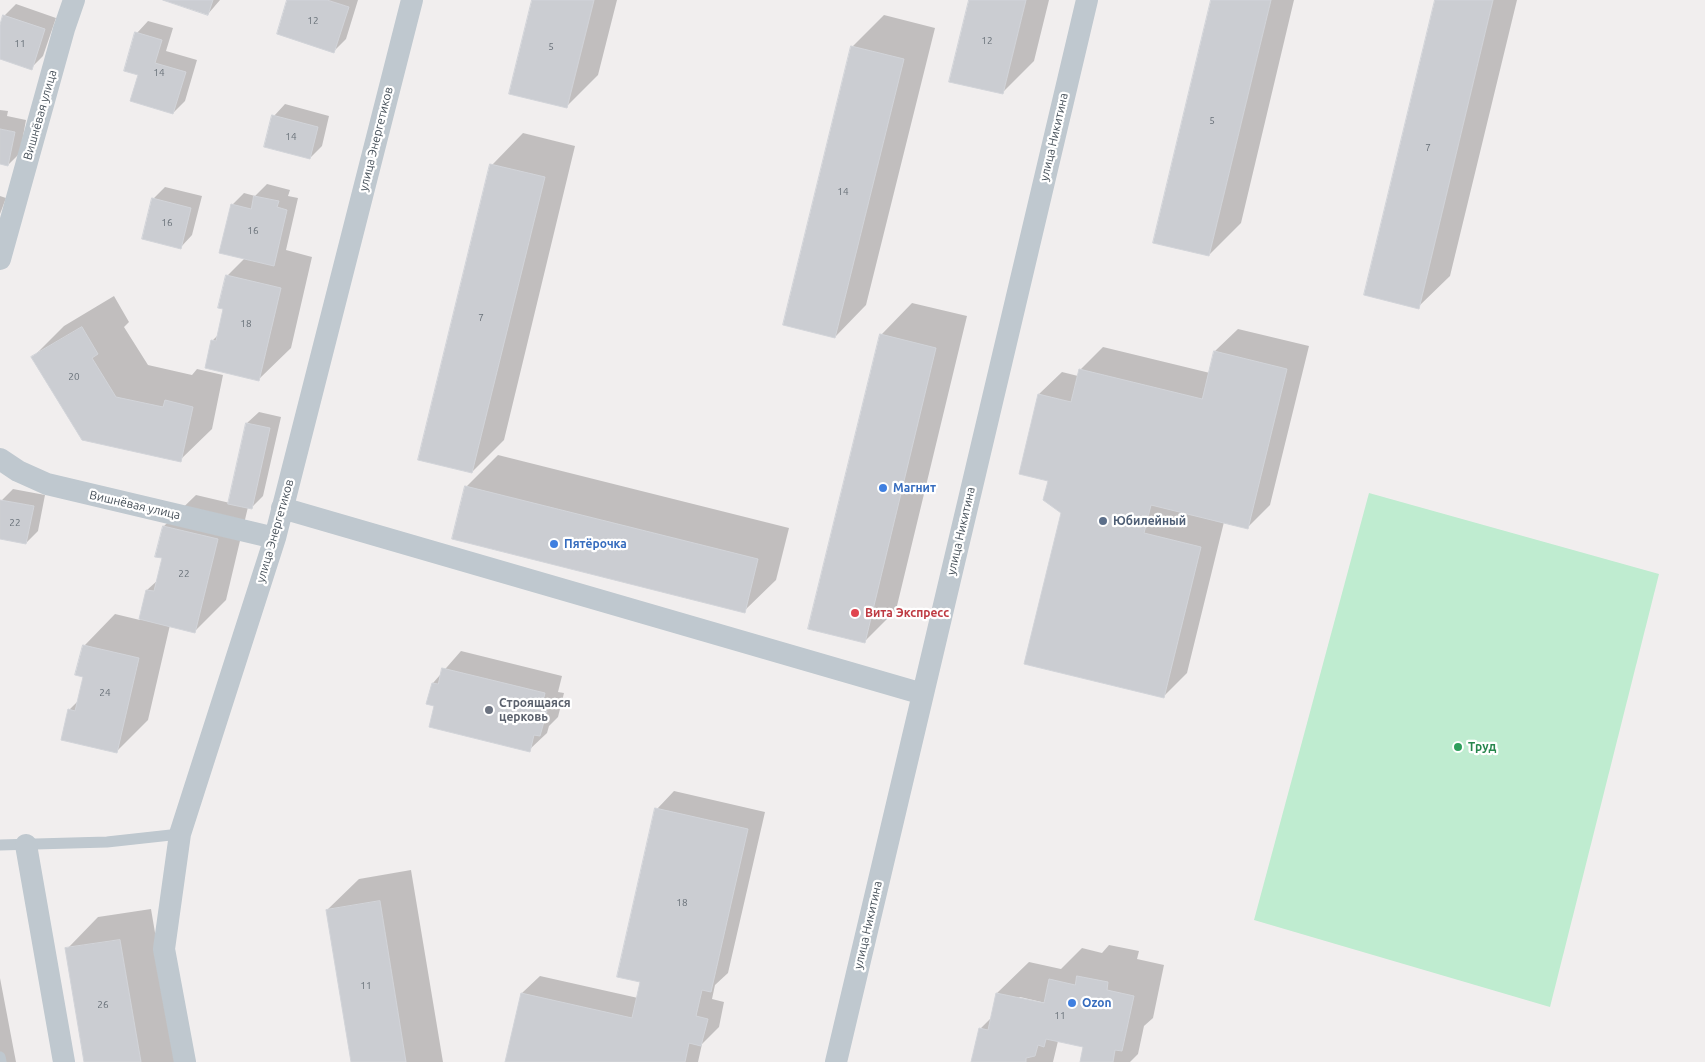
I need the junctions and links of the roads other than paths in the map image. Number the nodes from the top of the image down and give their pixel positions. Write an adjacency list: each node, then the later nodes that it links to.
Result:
1 (74, 0): 4 (street, Вишнёвая улица)
2 (412, 0): 6 (street, улица Энергетиков)
3 (1087, 0): 8 (street, улица Никитина)
4 (0, 259)
5 (0, 459): 7 (street, Вишнёвая улица)
6 (282, 508): 7 (street, улица Энергетиков); 8 (street)
7 (275, 538): 9 (street, улица Энергетиков)
8 (923, 694): 16 (street, улица Никитина)
9 (180, 834): 11 (lane); 15 (street, улица Энергетиков)
10 (0, 845): 11 (lane)
11 (26, 845): 14 (street)
12 (0, 1057): 13 (lane)
13 (1, 1062)
14 (64, 1062)
15 (185, 1062)
16 (836, 1062)

